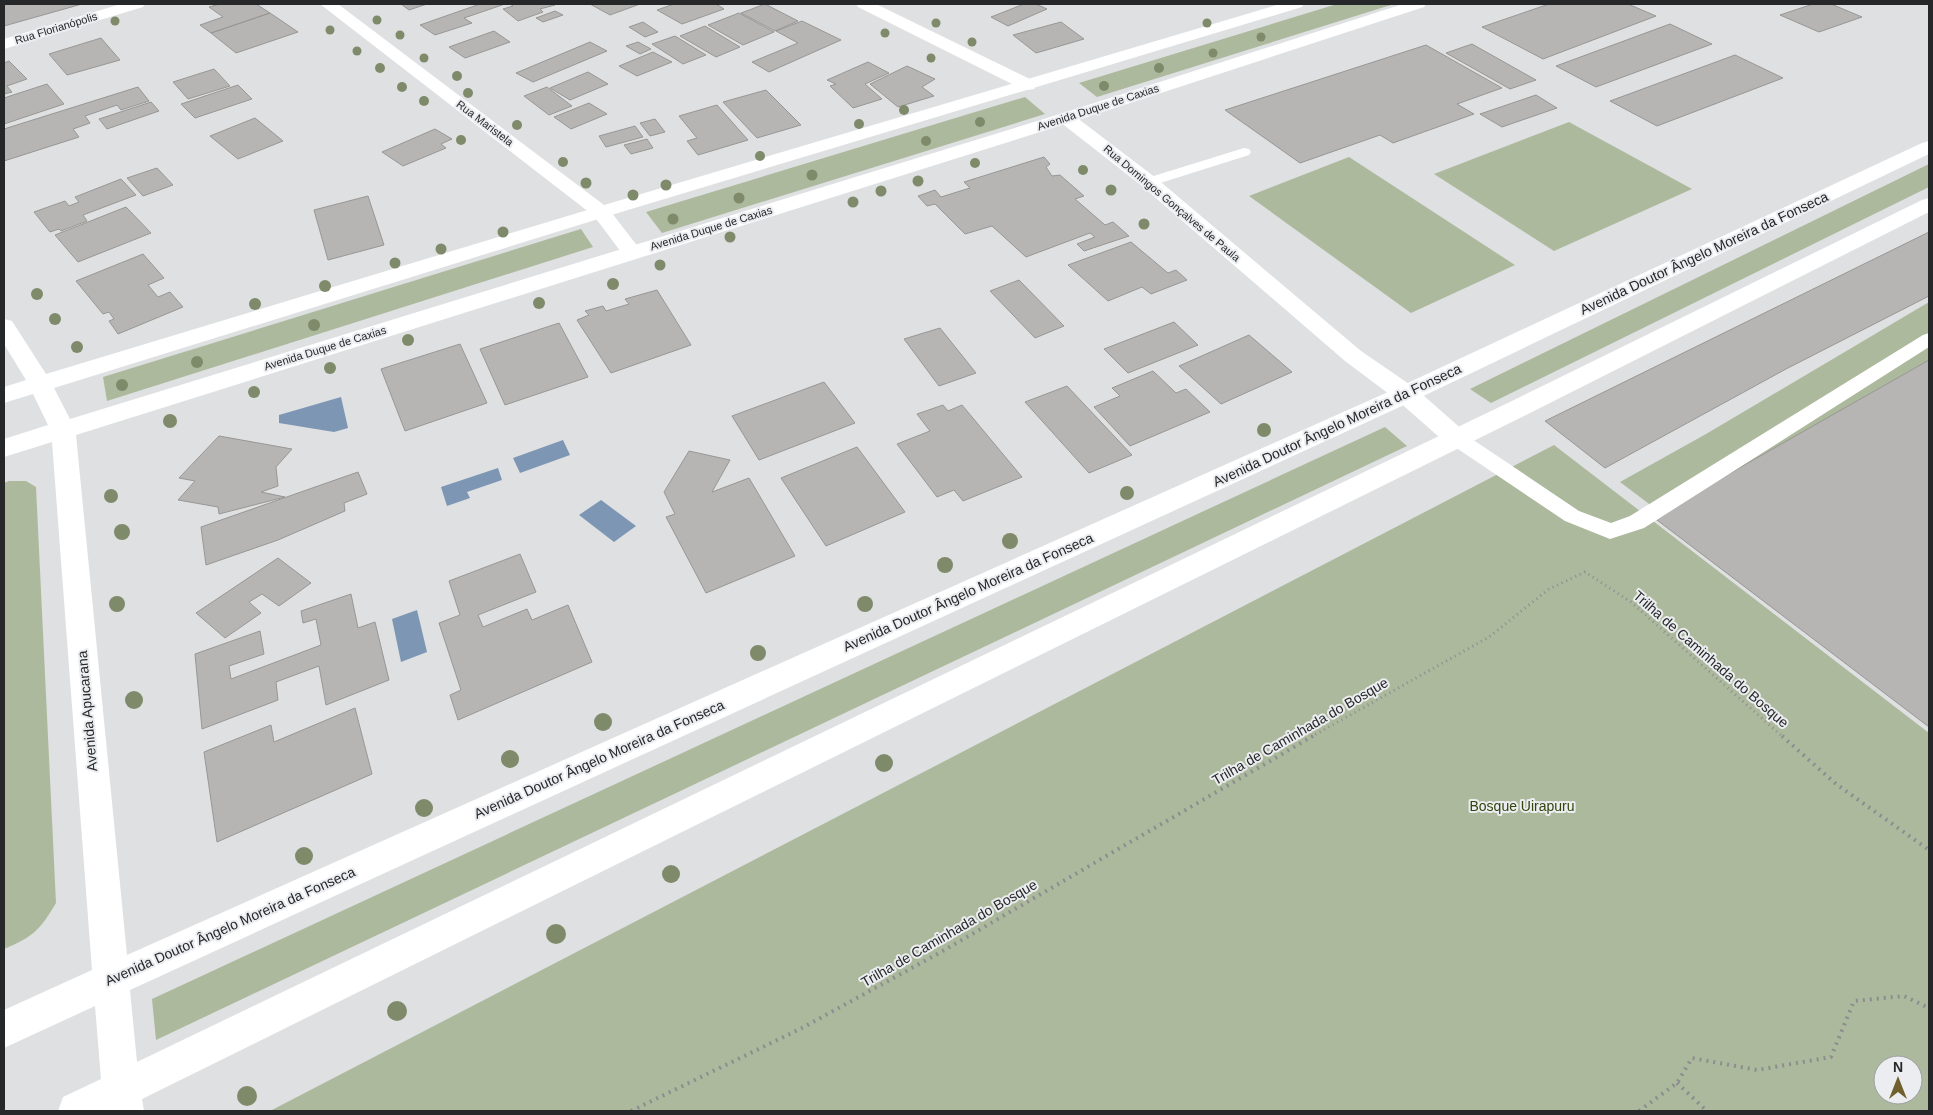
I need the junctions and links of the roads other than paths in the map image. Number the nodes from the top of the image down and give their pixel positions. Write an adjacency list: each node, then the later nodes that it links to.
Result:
1 (137, 4): 6 (street, Rua Florianópolis)
2 (328, 4): 12 (street, Rua Maristela)
3 (864, 4): 7 (street, Rua Domingos Gonçalves de Paula)
4 (1296, 4): 7 (street, Avenida Duque de Caxias)
5 (1418, 4): 7 (street, Avenida Duque de Caxias)
6 (4, 44)
7 (1047, 101): 10 (street, Rua Domingos Gonçalves de Paula); 12 (street, Avenida Duque de Caxias); 13 (street, Avenida Duque de Caxias)
8 (1929, 147): 17 (street, Avenida Doutor Ângelo Moreira da Fonseca)
9 (1244, 152): 10 (lane)
10 (1149, 182): 17 (street, Rua Domingos Gonçalves de Paula)
11 (1929, 204): 20 (street)
12 (601, 212): 13 (street, Rua Maristela); 16 (street, Avenida Duque de Caxias)
13 (631, 252): 19 (street, Avenida Duque de Caxias)
14 (4, 326): 16 (street, Avenida Apucarana)
15 (1929, 339): 20 (lane)
16 (40, 384): 18 (street, Avenida Duque de Caxias); 19 (street, Avenida Apucarana)
17 (1406, 394): 20 (street, Rua Domingos Gonçalves de Paula); 22 (street, Avenida Doutor Ângelo Moreira da Fonseca)
18 (4, 395)
19 (63, 430): 21 (street, Avenida Duque de Caxias); 22 (street, Avenida Apucarana)
20 (1456, 438): 24 (street)
21 (4, 448)
22 (111, 980): 23 (street, Avenida Doutor Ângelo Moreira da Fonseca); 24 (street, Avenida Apucarana)
23 (4, 1030)
24 (123, 1101): 25 (street)
25 (77, 1111)

